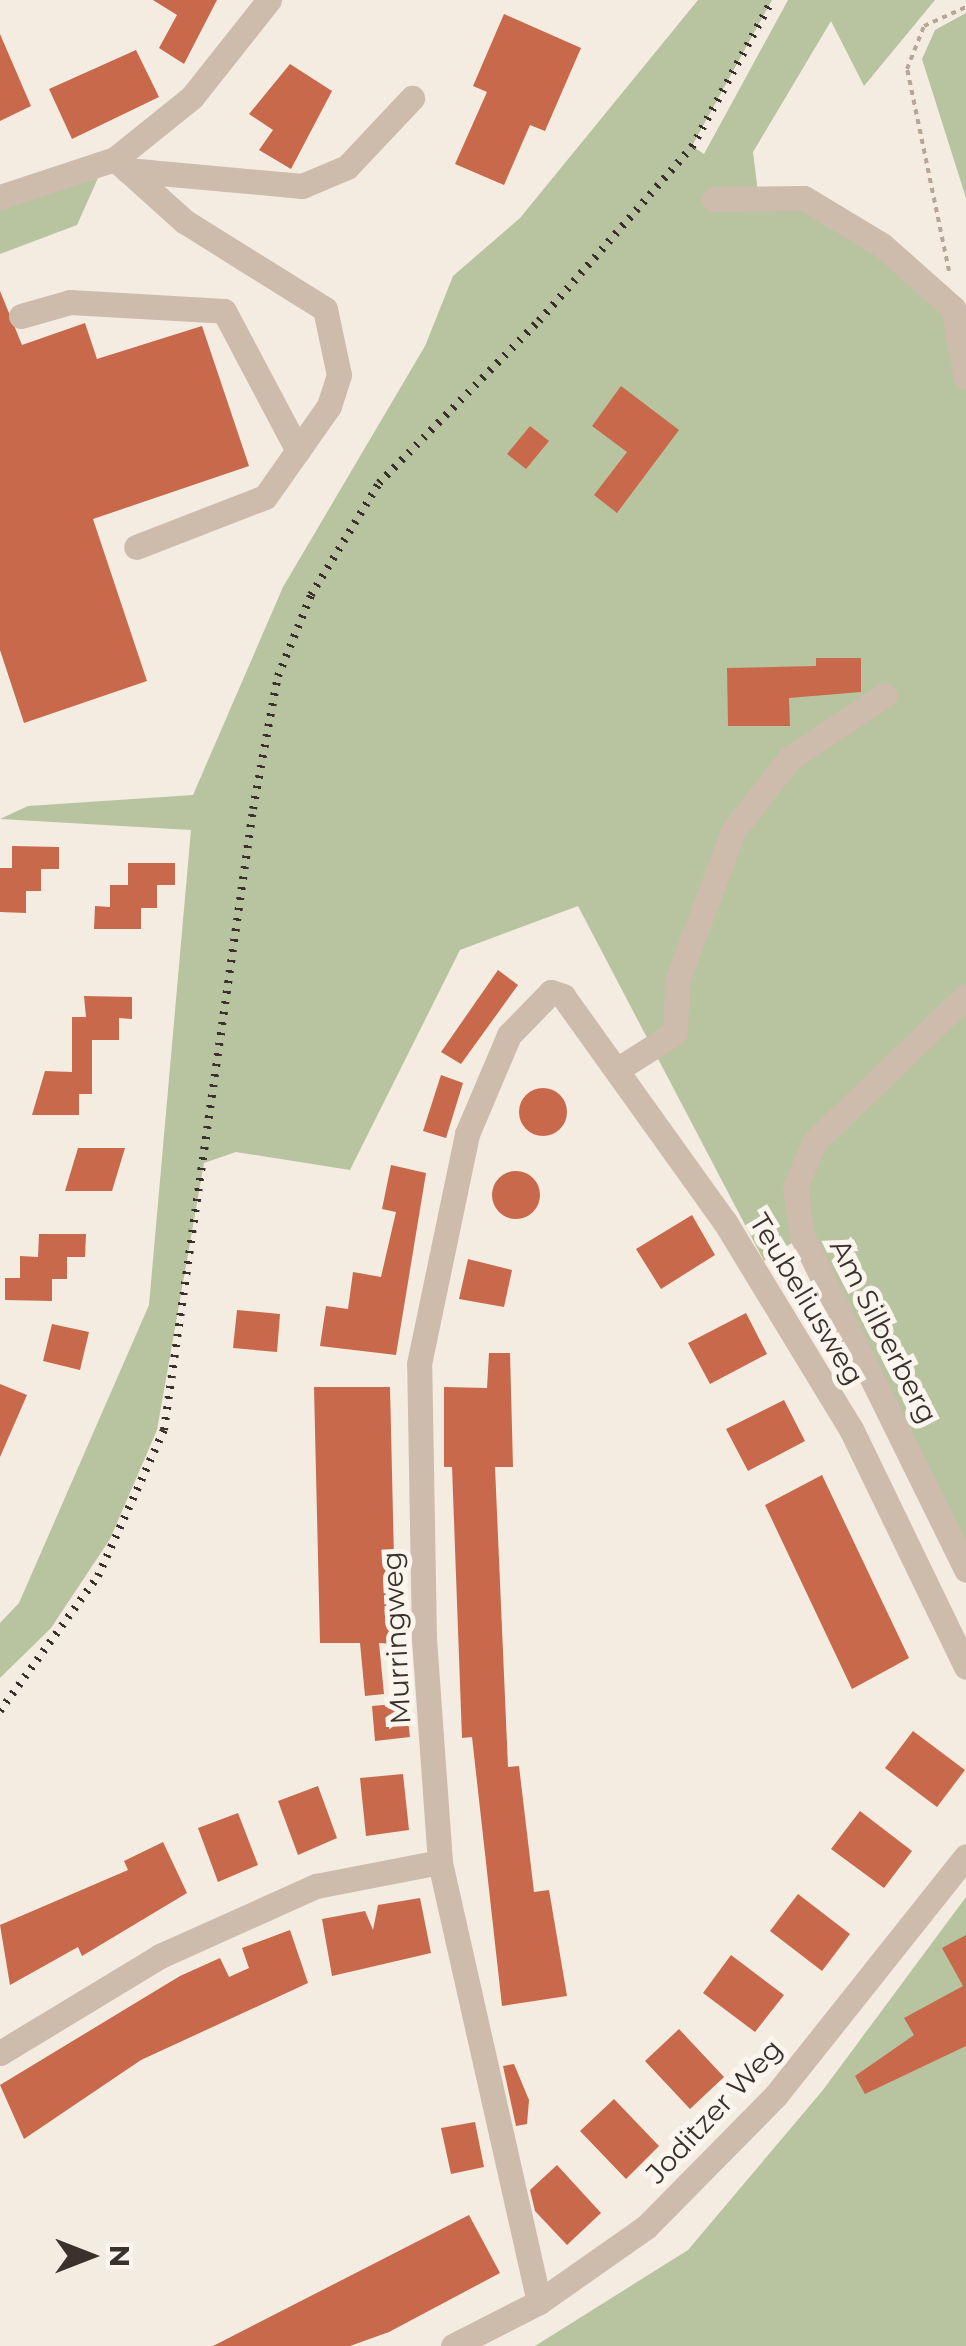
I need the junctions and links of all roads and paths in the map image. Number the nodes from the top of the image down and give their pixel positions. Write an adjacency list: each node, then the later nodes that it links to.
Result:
1 (269, 0): 4 (street)
2 (966, 6): 7 (path)
3 (412, 98): 4 (street)
4 (121, 164): 5 (street); 10 (street)
5 (0, 197)
6 (714, 199): 7 (street)
7 (953, 308): 9 (street)
8 (21, 316): 10 (street)
9 (966, 377)
10 (298, 450): 11 (street)
11 (136, 547)
12 (885, 694): 15 (street)
13 (551, 992): 15 (street, Teubeliusweg); 19 (street, Murringweg)
14 (966, 996): 16 (street, Am Silberberg)
15 (618, 1069): 17 (street, Teubeliusweg)
16 (966, 1570)
17 (966, 1668)
18 (966, 1856): 21 (street, Joditzer Weg)
19 (440, 1862): 20 (street); 21 (street, Murringweg)
20 (0, 2053)
21 (539, 2302): 22 (street, Joditzer Weg)
22 (453, 2346)

